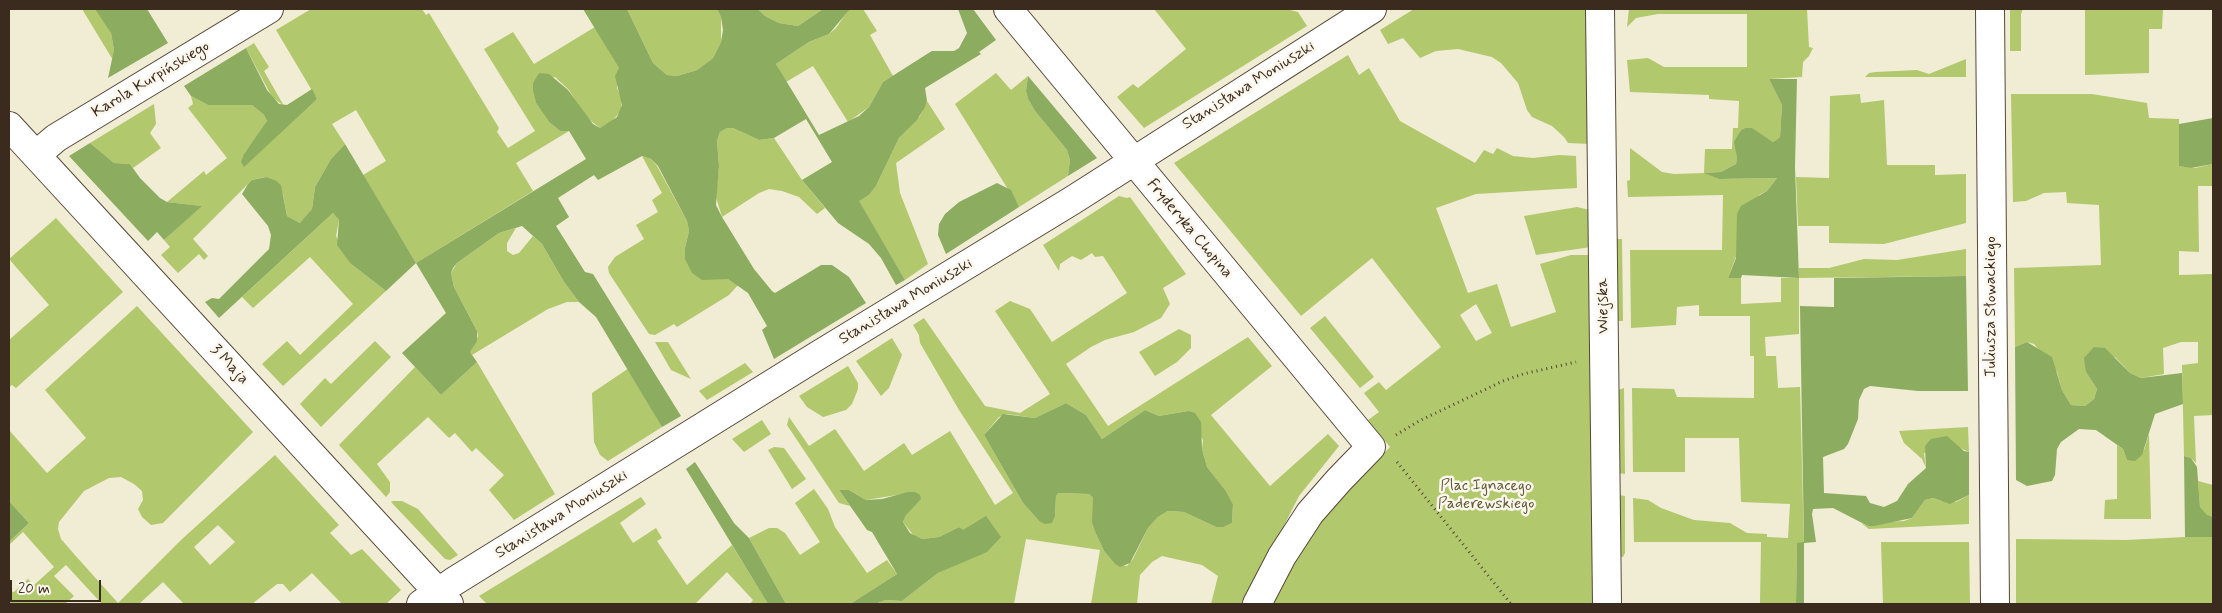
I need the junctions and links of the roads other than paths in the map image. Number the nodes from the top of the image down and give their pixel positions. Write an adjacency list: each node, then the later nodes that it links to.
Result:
1 (269, 9): 7 (street, Karola Kurpińskiego)
2 (1008, 9): 8 (street, Fryderyka Chopina)
3 (1372, 9): 8 (street, Stanisława Moniuszki)
4 (1600, 9): 11 (street, Wiejska)
5 (1990, 9): 12 (street, Juliusza Słowackiego)
6 (9, 126): 7 (street, 3 Maja)
7 (36, 155): 9 (street, 3 Maja)
8 (1133, 160): 9 (street, Stanisława Moniuszki); 10 (street, Fryderyka Chopina)
9 (436, 600)
10 (1258, 604)
11 (1606, 604)
12 (1995, 604)

